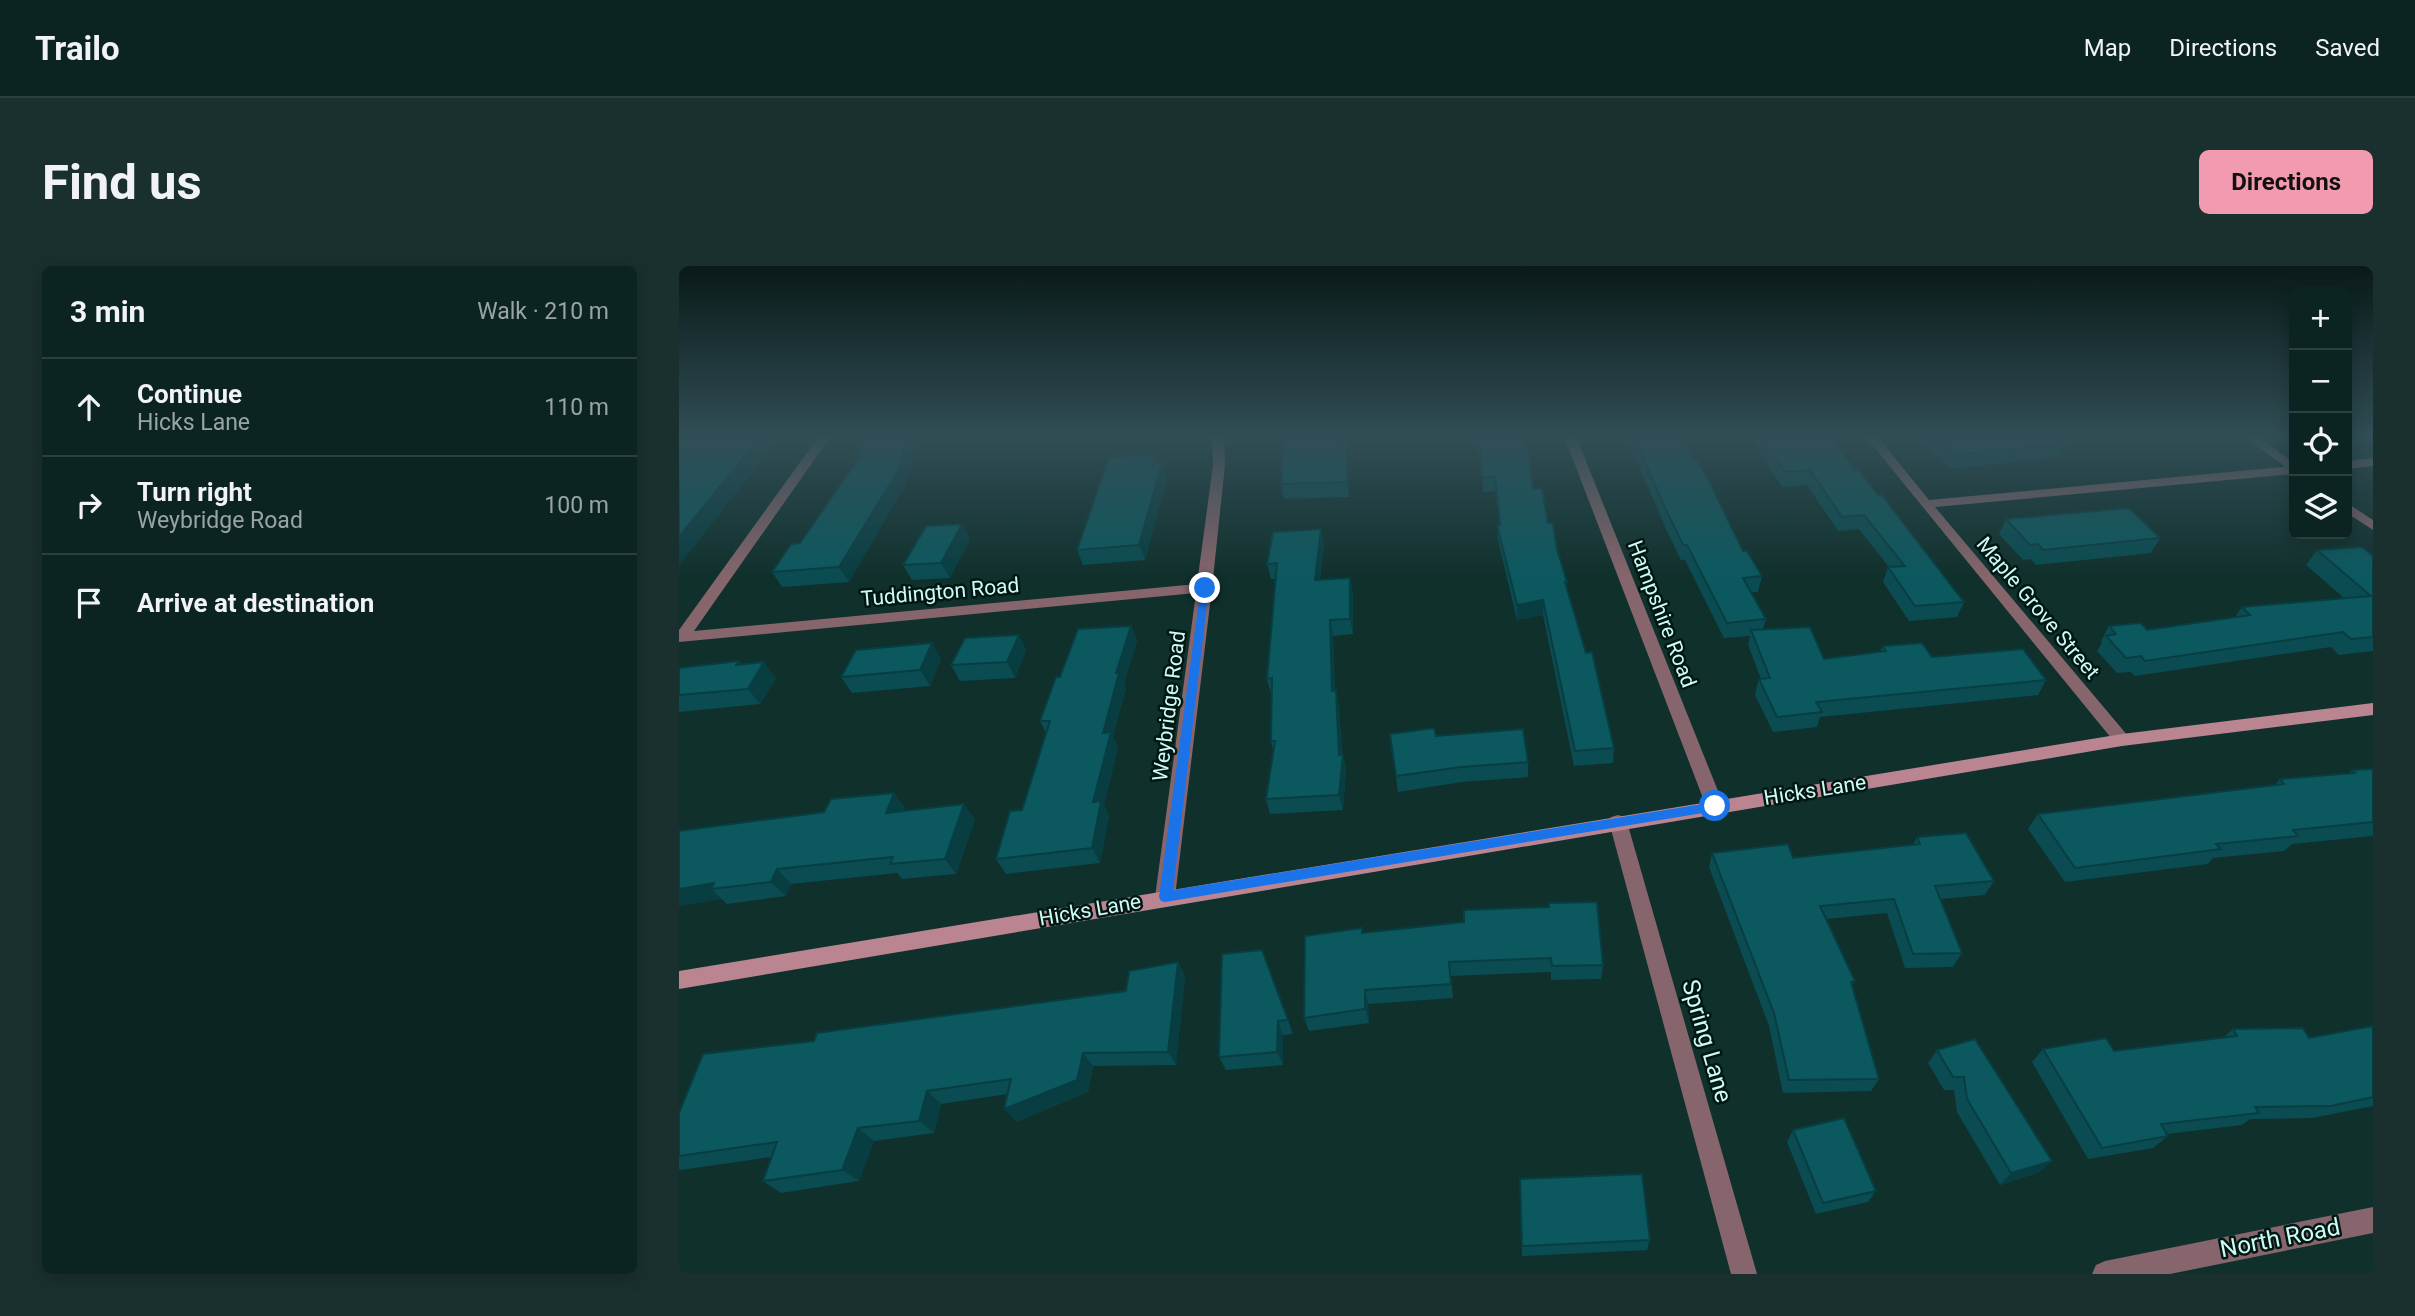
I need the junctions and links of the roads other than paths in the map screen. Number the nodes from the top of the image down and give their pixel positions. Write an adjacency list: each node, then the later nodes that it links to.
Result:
1 (791, 483): 10 (street)
2 (1217, 483): 9 (street, Weybridge Road)
3 (1588, 483): 13 (street, Hampshire Road)
4 (1910, 483): 6 (street, Maple Grove Street)
5 (2147, 483): 6 (street)
6 (1927, 504): 12 (street, Maple Grove Street)
7 (2352, 511): 8 (street)
8 (2373, 526)
9 (1205, 588): 10 (street, Tuddington Road); 15 (street, Weybridge Road)
10 (681, 637)
11 (2373, 709): 12 (main road, Hicks Lane)
12 (2122, 740): 13 (main road, Hicks Lane)
13 (1715, 806): 14 (main road, Hicks Lane)
14 (1618, 822): 15 (main road, Hicks Lane); 18 (street, Spring Lane)
15 (1165, 897): 16 (main road, Hicks Lane)
16 (679, 980)
17 (2373, 1220): 19 (street, North Road)
18 (1744, 1274)
19 (2105, 1274)

